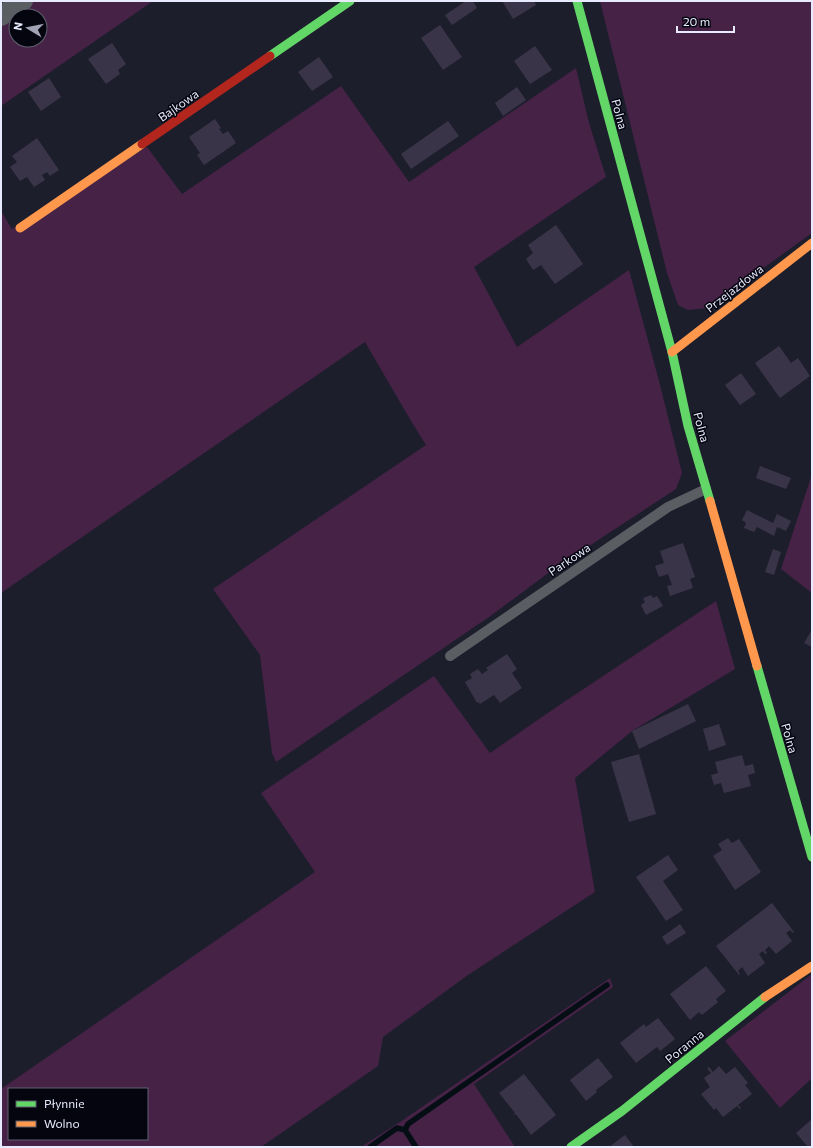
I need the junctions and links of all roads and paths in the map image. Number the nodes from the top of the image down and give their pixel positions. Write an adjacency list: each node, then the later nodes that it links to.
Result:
1 (23, 1): 4 (street)
2 (350, 1): 5 (street, Bajkowa)
3 (578, 1): 7 (street, Polna)
4 (1, 16)
5 (20, 228)
6 (812, 243): 7 (street, Przejazdowa)
7 (672, 352): 8 (street, Polna)
8 (706, 489): 9 (lane, Parkowa); 10 (street, Polna)
9 (450, 656)
10 (812, 857)
11 (812, 966): 12 (street, Poranna)
12 (571, 1147)

